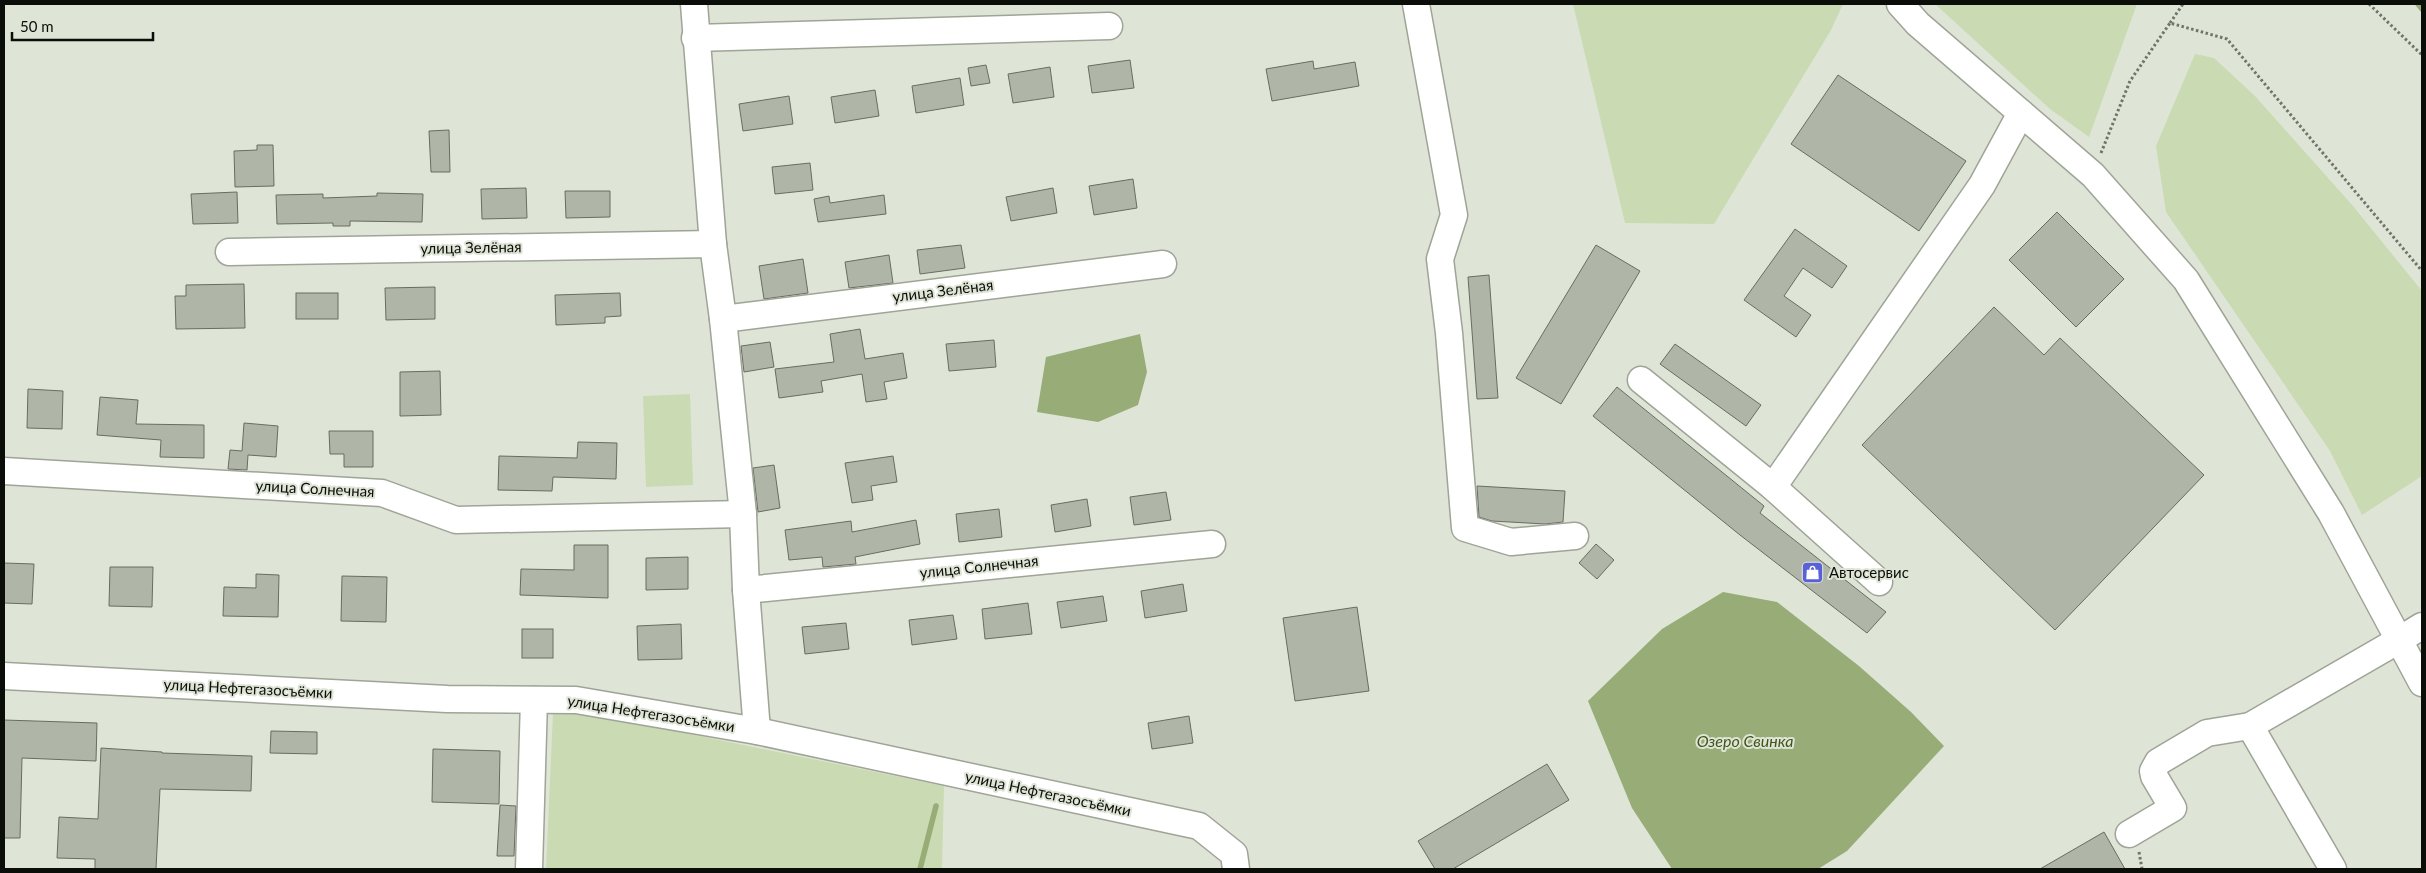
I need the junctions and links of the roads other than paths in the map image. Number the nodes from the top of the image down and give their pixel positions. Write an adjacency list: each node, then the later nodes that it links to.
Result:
1 (694, 4): 5 (street)
2 (1416, 4): 15 (street)
3 (1900, 4): 6 (street)
4 (1109, 26): 5 (street)
5 (695, 38): 7 (street)
6 (2021, 113): 13 (street); 20 (street)
7 (713, 244): 8 (street, улица Зелёная); 10 (street)
8 (229, 252)
9 (1163, 264): 10 (street, улица Зелёная)
10 (723, 319): 14 (street)
11 (1640, 380): 13 (street)
12 (4, 471): 14 (street, улица Солнечная)
13 (1773, 487): 17 (street)
14 (743, 514): 18 (street)
15 (1574, 536)
16 (1212, 544): 18 (street, улица Солнечная)
17 (1879, 582)
18 (746, 590): 25 (street)
19 (2422, 626): 20 (street)
20 (2399, 640): 22 (street); 24 (street)
21 (4, 676): 23 (street, улица Нефтегазосъёмки)
22 (2422, 683)
23 (534, 700): 25 (street, улица Нефтегазосъёмки); 27 (street)
24 (2250, 726): 26 (street); 29 (street)
25 (757, 731): 28 (street, улица Нефтегазосъёмки)
26 (2129, 834)
27 (529, 869)
28 (1236, 869)
29 (2333, 869)

